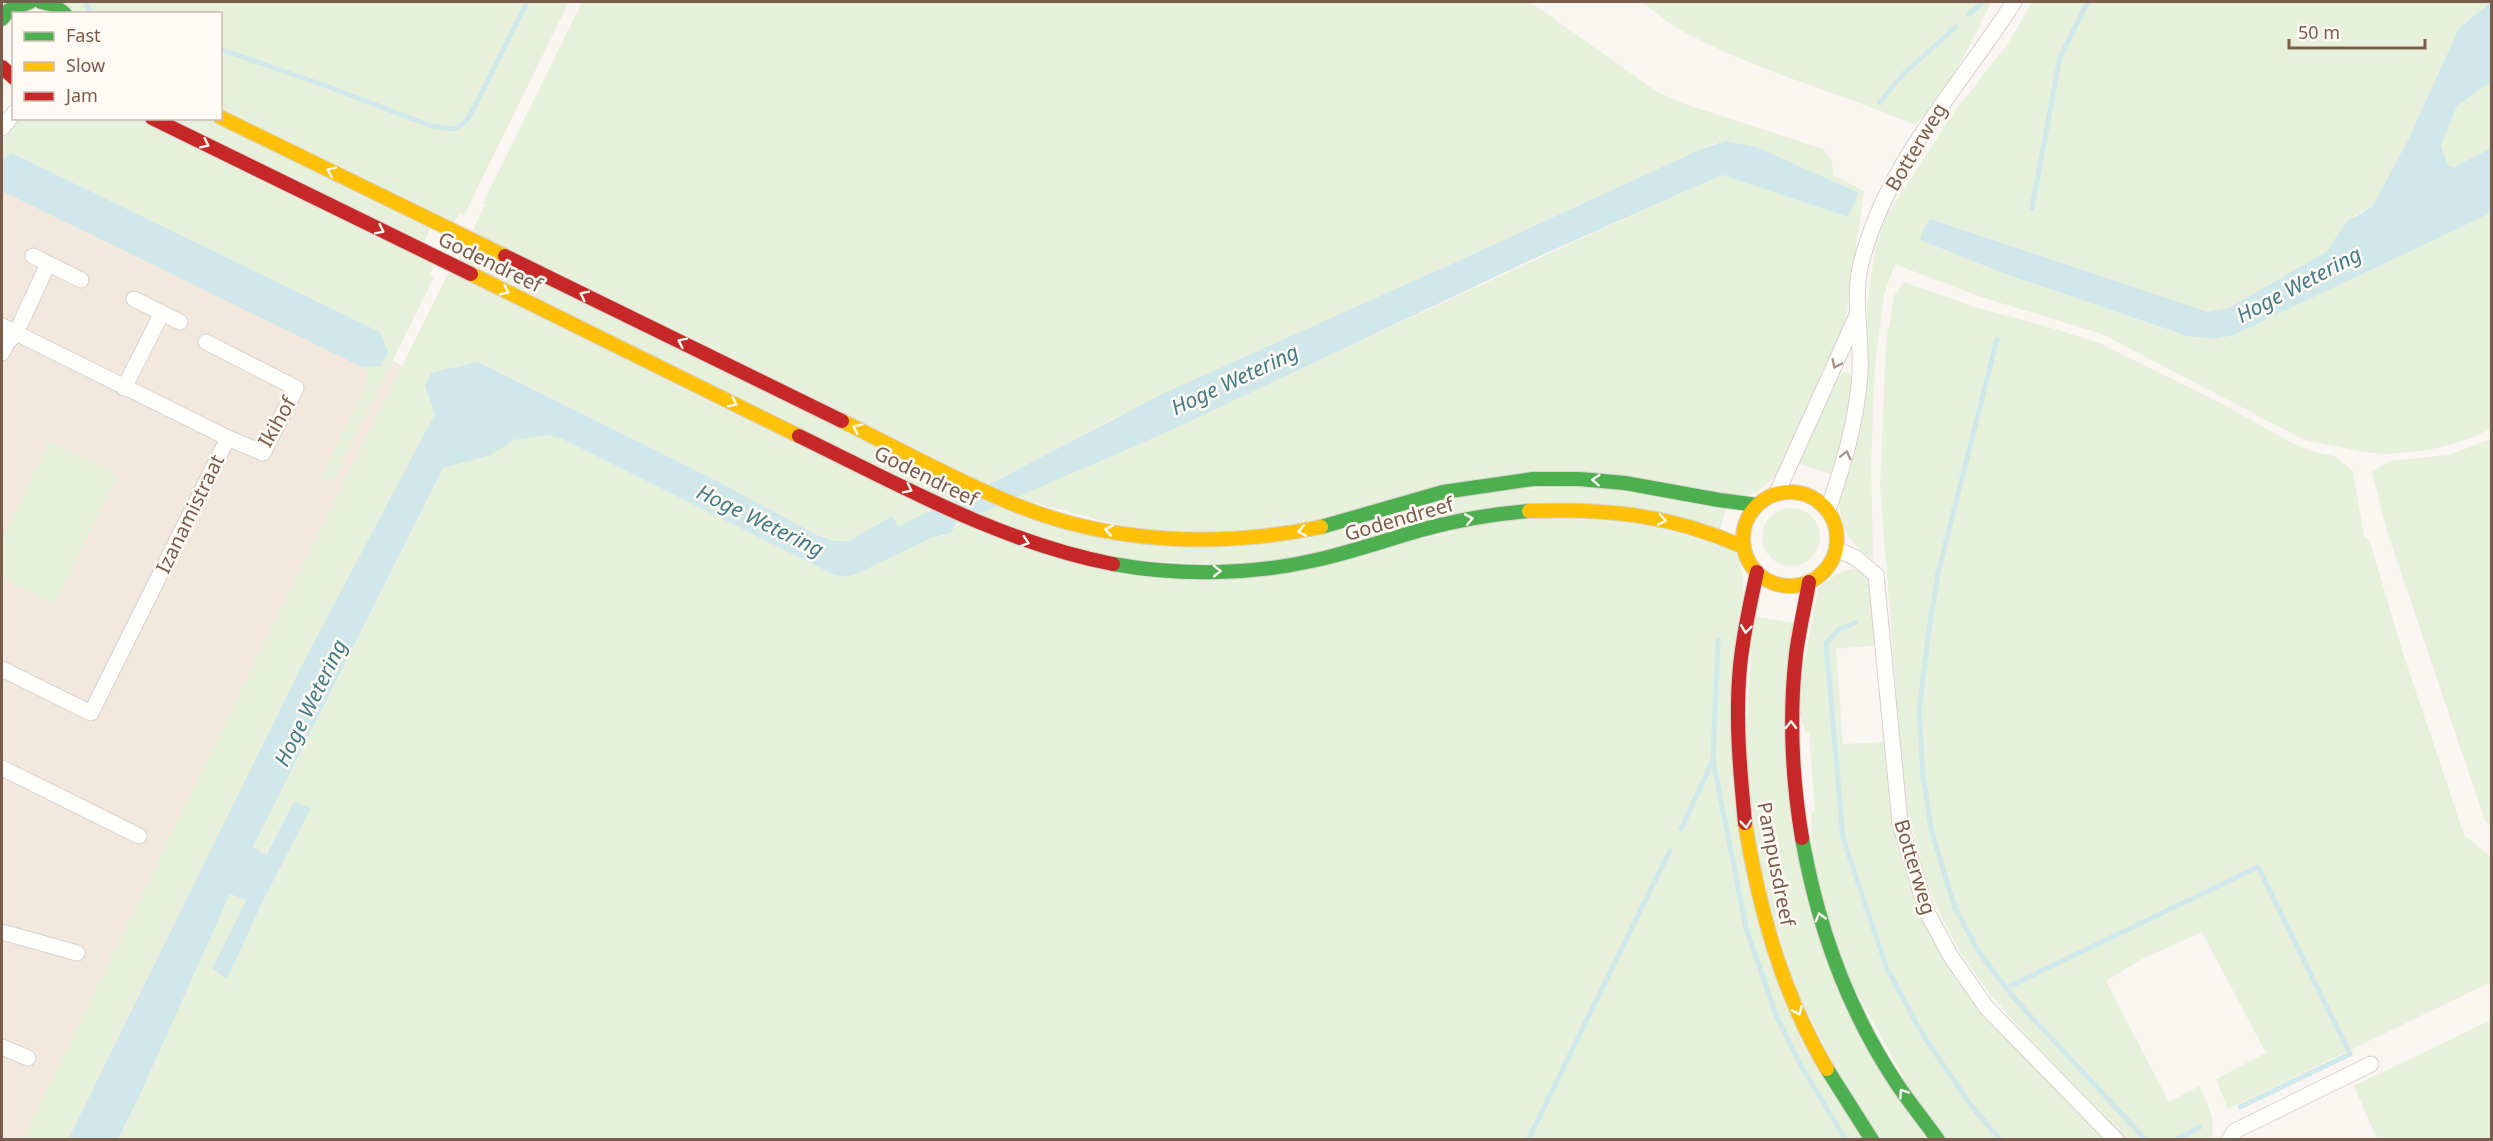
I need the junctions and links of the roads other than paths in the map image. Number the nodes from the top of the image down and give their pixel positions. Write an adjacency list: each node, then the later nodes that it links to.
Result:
1 (30, 2): 4 (main road)
2 (41, 2): 5 (main road)
3 (2014, 2): 14 (street, Botterweg)
4 (4, 12)
5 (63, 12)
6 (12, 116): 9 (street)
7 (222, 118): 24 (main road, Godendreef, one-way to 7)
8 (156, 120): 26 (main road, Godendreef, one-way to 26)
9 (2, 128)
10 (33, 256): 11 (street)
11 (48, 264): 12 (street); 18 (street)
12 (81, 280)
13 (134, 299): 15 (street)
14 (1859, 310): 23 (street, Botterweg, one-way to 23); 25 (street, Botterweg, one-way to 14)
15 (162, 313): 16 (street); 21 (street)
16 (180, 322)
17 (2, 326): 18 (street, Izanamistraat)
18 (16, 333): 20 (street); 21 (street, Izanamistraat)
19 (206, 342): 22 (street, Ikihof)
20 (2, 353)
21 (124, 388): 22 (street, Izanamistraat)
22 (228, 438): 30 (street, Izanamistraat)
23 (1778, 494): 24 (main road); 25 (main road)
24 (1757, 505): 26 (main road)
25 (1828, 510): 27 (main road)
26 (1744, 547): 28 (main road)
27 (1836, 549): 29 (main road); 40 (street, Botterweg)
28 (1757, 572): 29 (main road); 38 (main road, Pampusdreef, one-way to 38)
29 (1809, 582): 39 (main road, Pampusdreef, one-way to 29)
30 (2, 669)
31 (2, 768): 32 (street)
32 (139, 836)
33 (2, 932): 34 (street)
34 (77, 954)
35 (2, 1047): 36 (street)
36 (28, 1058)
37 (2371, 1064): 41 (street)
38 (1872, 1140)
39 (1938, 1140)
40 (2116, 1140)
41 (2229, 1140)

